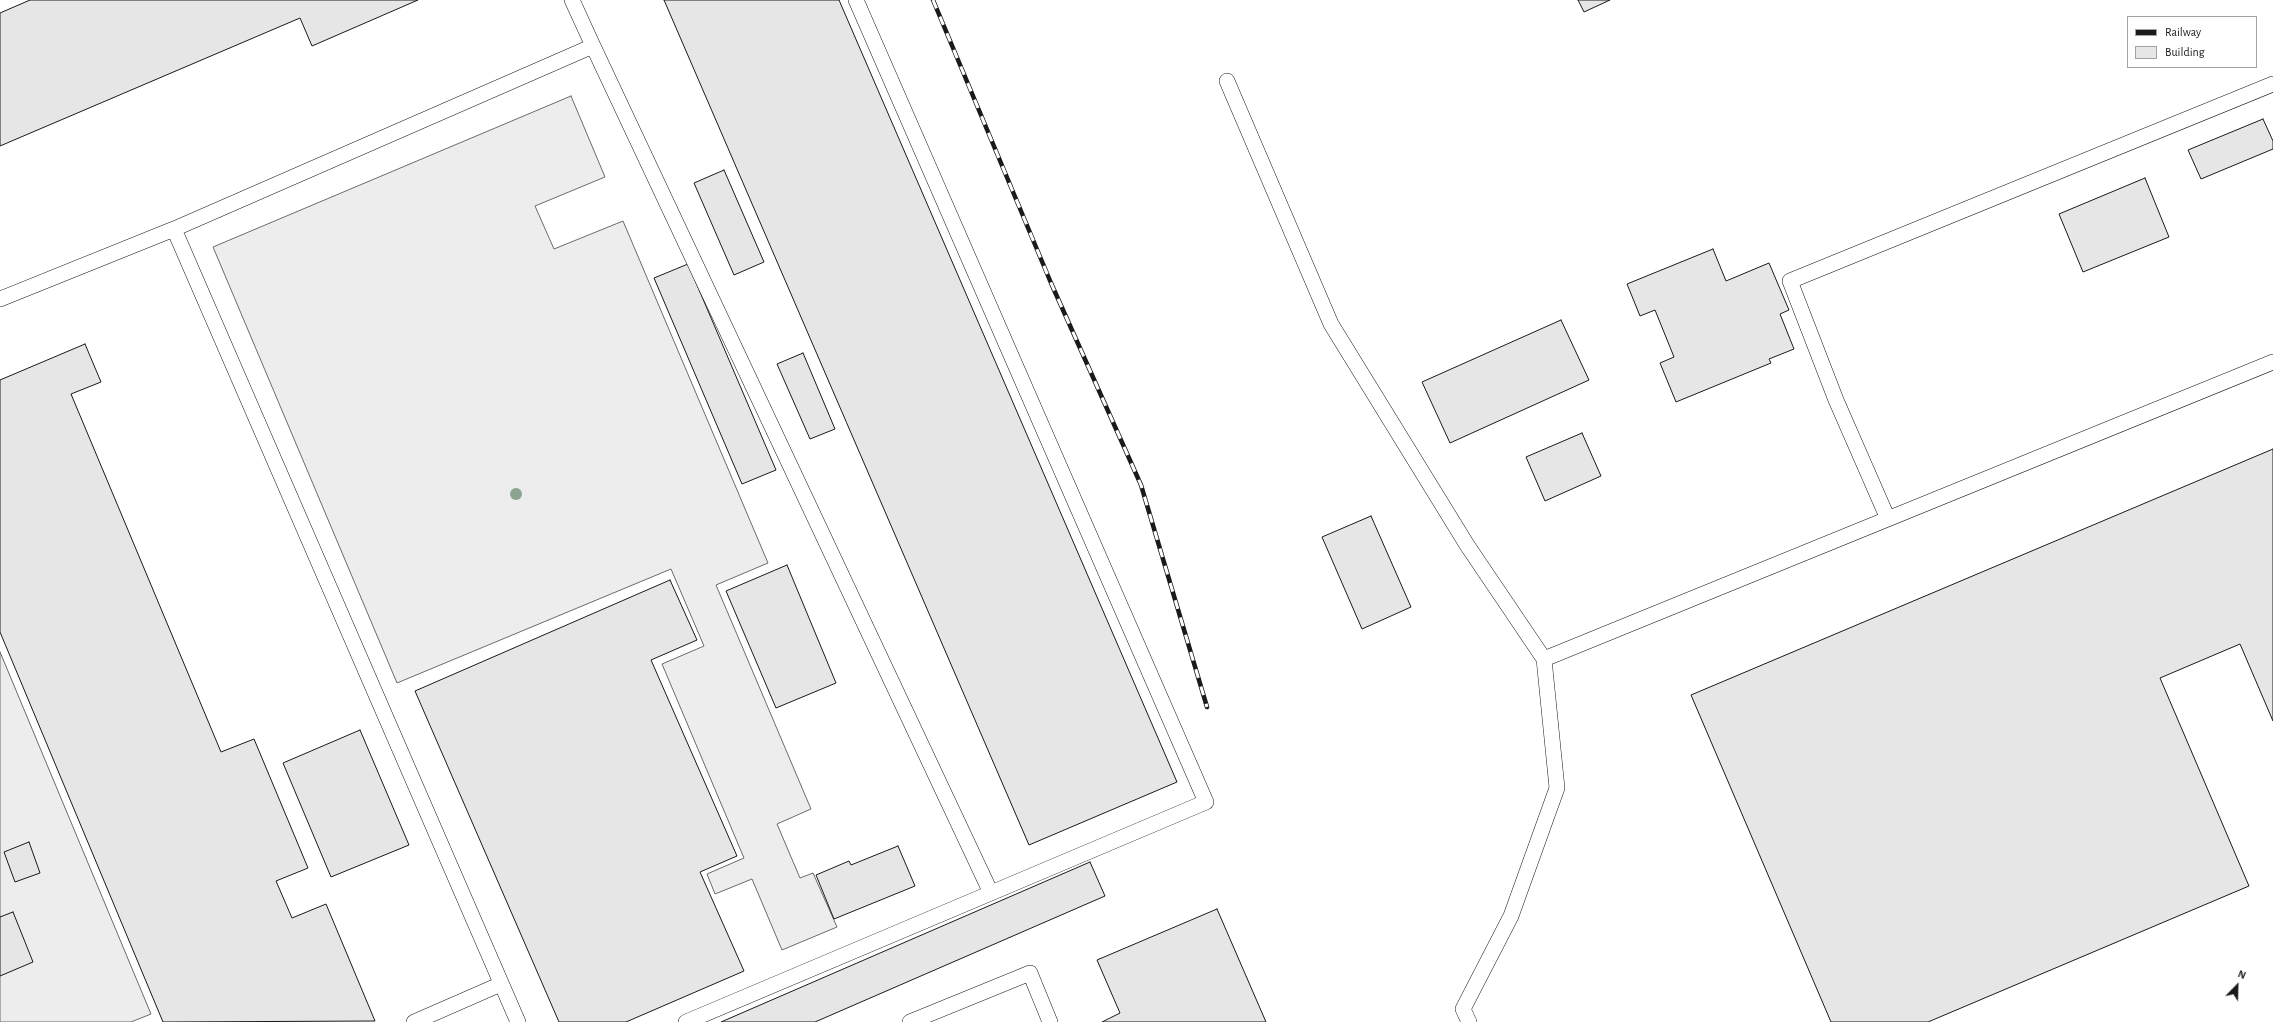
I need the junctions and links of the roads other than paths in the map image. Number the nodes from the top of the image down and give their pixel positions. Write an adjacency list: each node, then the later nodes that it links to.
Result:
1 (572, 0): 3 (lane)
2 (856, 0): 11 (lane)
3 (593, 46): 6 (lane); 11 (lane)
4 (1227, 81): 10 (lane)
5 (2273, 84): 9 (lane)
6 (174, 229): 7 (lane); 12 (lane)
7 (0, 299)
8 (2273, 362): 9 (lane)
9 (1888, 520): 10 (lane)
10 (1544, 659): 18 (lane)
11 (991, 893): 15 (lane)
12 (501, 984): 13 (lane); 14 (lane)
13 (414, 1022)
14 (518, 1022)
15 (686, 1022)
16 (910, 1022): 17 (lane)
17 (1050, 1022)
18 (1469, 1022)

